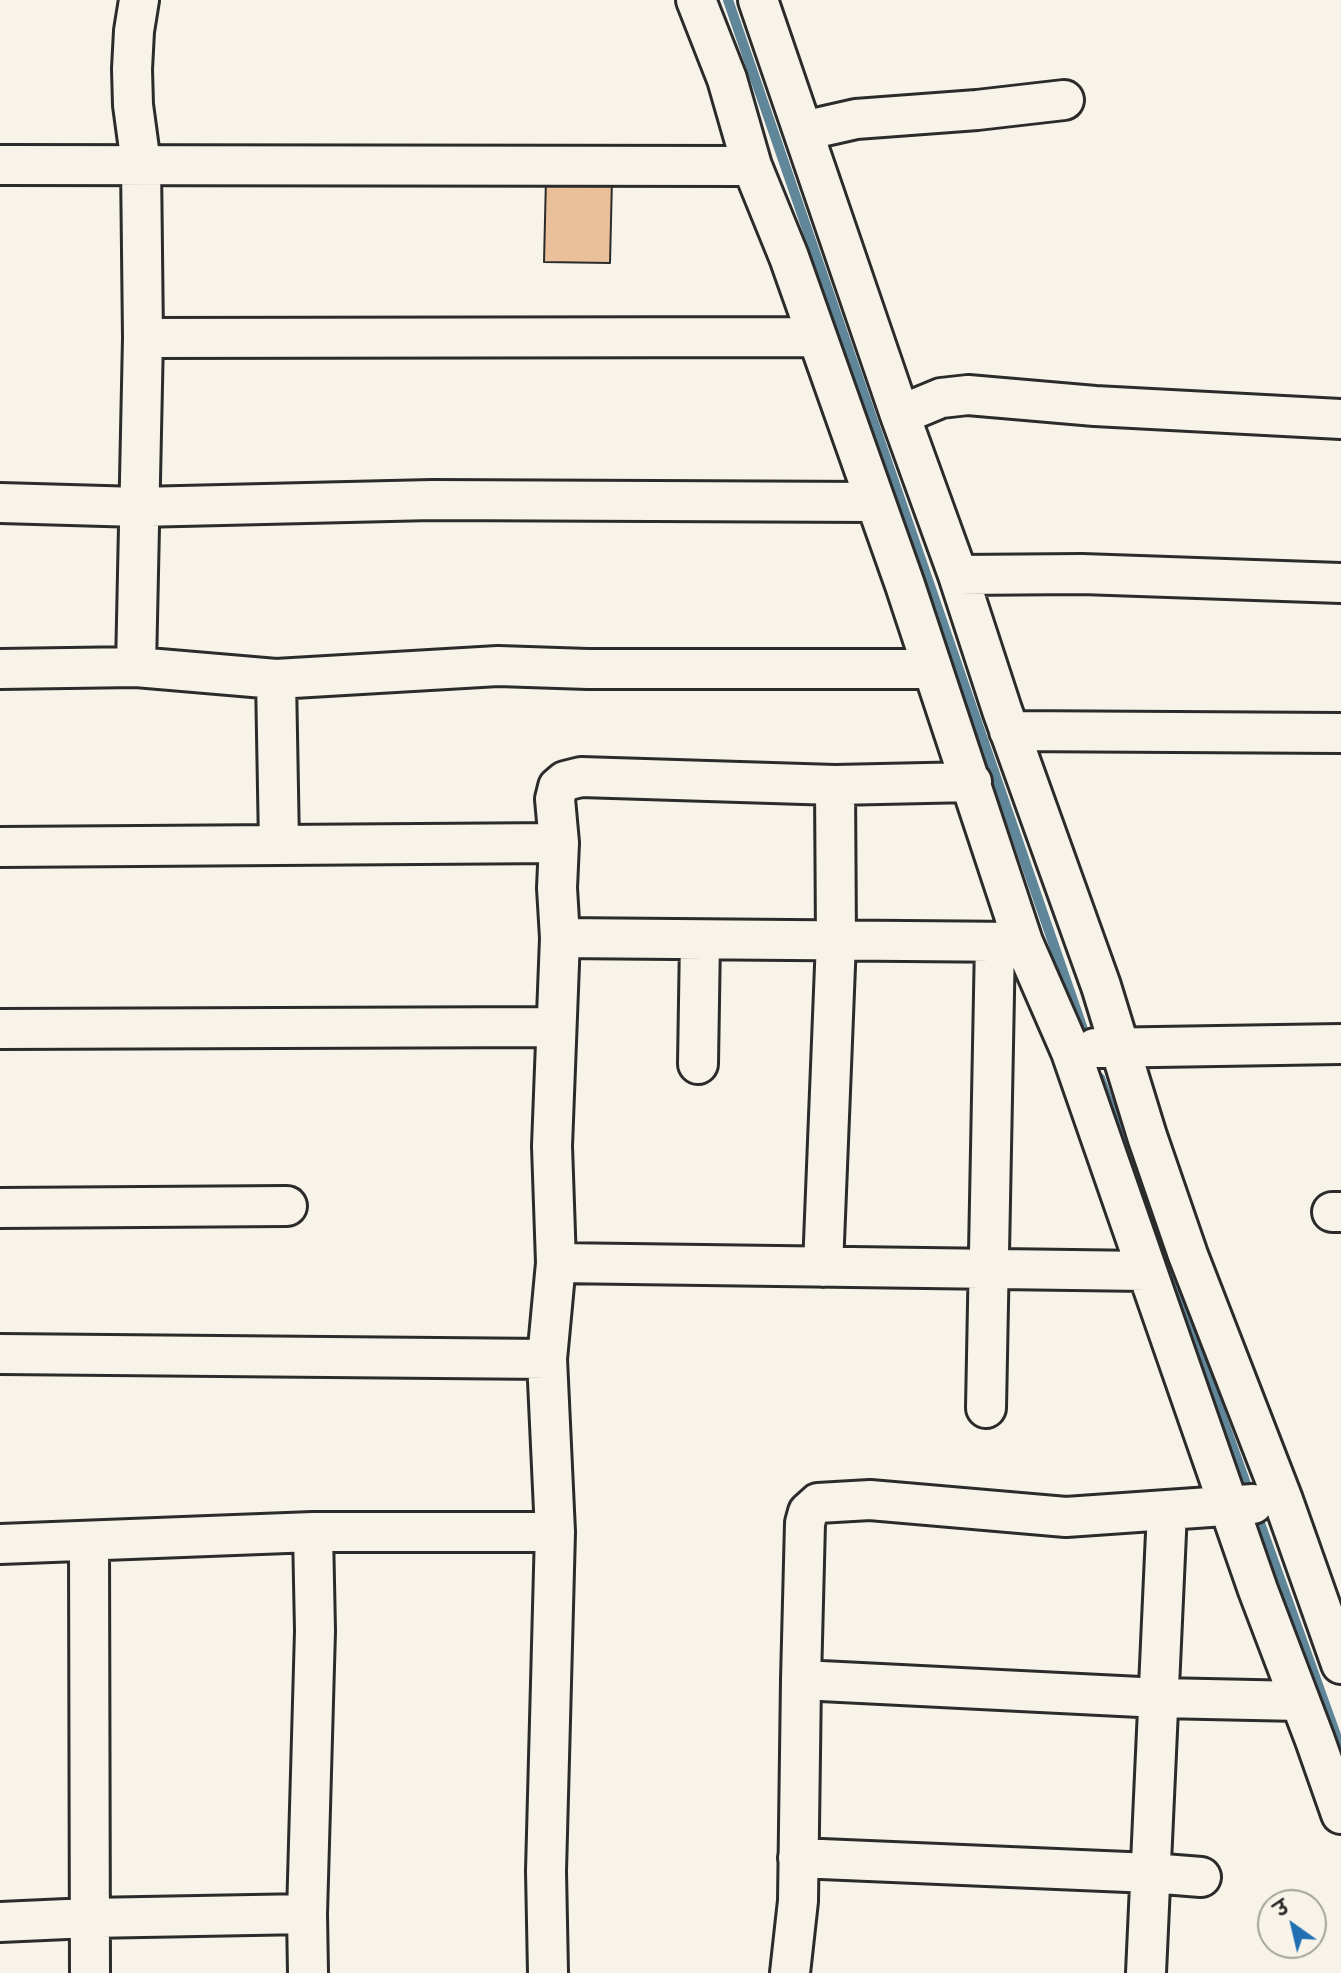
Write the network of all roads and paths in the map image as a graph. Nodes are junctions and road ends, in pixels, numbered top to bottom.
1 (139, 0) edge
2 (696, 0) edge
3 (758, 0) edge
4 (1064, 100) dead end
5 (803, 131) junction
6 (141, 164) junction
7 (0, 165) edge
8 (752, 166) junction
9 (817, 337) junction
10 (143, 338) junction
11 (900, 415) junction
12 (1341, 419) edge
13 (874, 502) junction
14 (0, 503) edge
15 (139, 507) junction
16 (958, 575) junction
17 (1341, 583) edge
18 (136, 667) junction
19 (0, 669) edge
20 (931, 669) junction
21 (276, 679) junction
22 (1009, 731) junction
23 (1341, 733) edge
24 (972, 782) junction
25 (835, 785) junction
26 (279, 844) junction
27 (559, 844) junction
28 (0, 847) edge
29 (560, 938) junction
30 (701, 940) junction
31 (836, 941) junction
32 (1009, 942) junction
33 (555, 1027) junction
34 (0, 1029) edge
35 (1341, 1044) edge
36 (1093, 1049) junction
37 (698, 1064) dead end
38 (287, 1206) dead end
39 (0, 1208) edge
40 (556, 1262) junction
41 (823, 1267) junction
42 (989, 1268) junction
43 (1146, 1271) junction
44 (0, 1354) edge
45 (547, 1359) junction
46 (986, 1408) dead end
47 (1256, 1503) junction
48 (1167, 1511) junction
49 (313, 1532) junction
50 (555, 1532) junction
51 (89, 1542) junction
52 (0, 1544) edge
53 (1341, 1664) edge
54 (801, 1680) junction
55 (1160, 1698) junction
56 (1300, 1701) junction
57 (1341, 1814) edge
58 (798, 1858) junction
59 (1152, 1873) junction
60 (1200, 1877) dead end
61 (307, 1914) junction
62 (89, 1918) junction
63 (0, 1922) edge
64 (90, 1973) edge
65 (308, 1973) edge
66 (548, 1973) edge
67 (790, 1973) edge
68 (1146, 1973) edge

1 - 6 street
2 - 8 street
3 - 5 street
4 - 5 street
5 - 11 street
6 - 7 street
6 - 8 street
6 - 10 street
8 - 9 street
9 - 10 street
9 - 13 street
10 - 15 street
11 - 12 street
11 - 16 street
13 - 15 street
13 - 20 street
14 - 15 street
15 - 18 street
16 - 17 street
16 - 22 street
18 - 19 street
18 - 21 street
20 - 21 street
20 - 24 street
21 - 26 street
22 - 23 street
22 - 36 street
24 - 25 street
24 - 32 street
25 - 27 street
25 - 31 street
26 - 27 street
26 - 28 street
27 - 29 street
29 - 30 street
29 - 33 street
30 - 31 street
30 - 37 street
31 - 32 street
31 - 41 street
32 - 36 street
32 - 42 street
33 - 34 street
33 - 40 street
35 - 36 street
36 - 43 street
36 - 47 street
38 - 39 street
40 - 41 street
40 - 45 street
41 - 42 street
42 - 43 street
42 - 46 street
43 - 47 street
44 - 45 street
45 - 50 street
47 - 48 street
47 - 53 street
47 - 56 street
48 - 54 street
48 - 55 street
49 - 50 street
49 - 51 street
49 - 61 street
50 - 66 street
51 - 52 street
51 - 62 street
54 - 55 street
54 - 58 street
55 - 56 street
55 - 59 street
56 - 57 street
58 - 59 street
58 - 67 street
59 - 60 street
59 - 68 street
61 - 62 street
61 - 65 street
62 - 63 street
62 - 64 street

